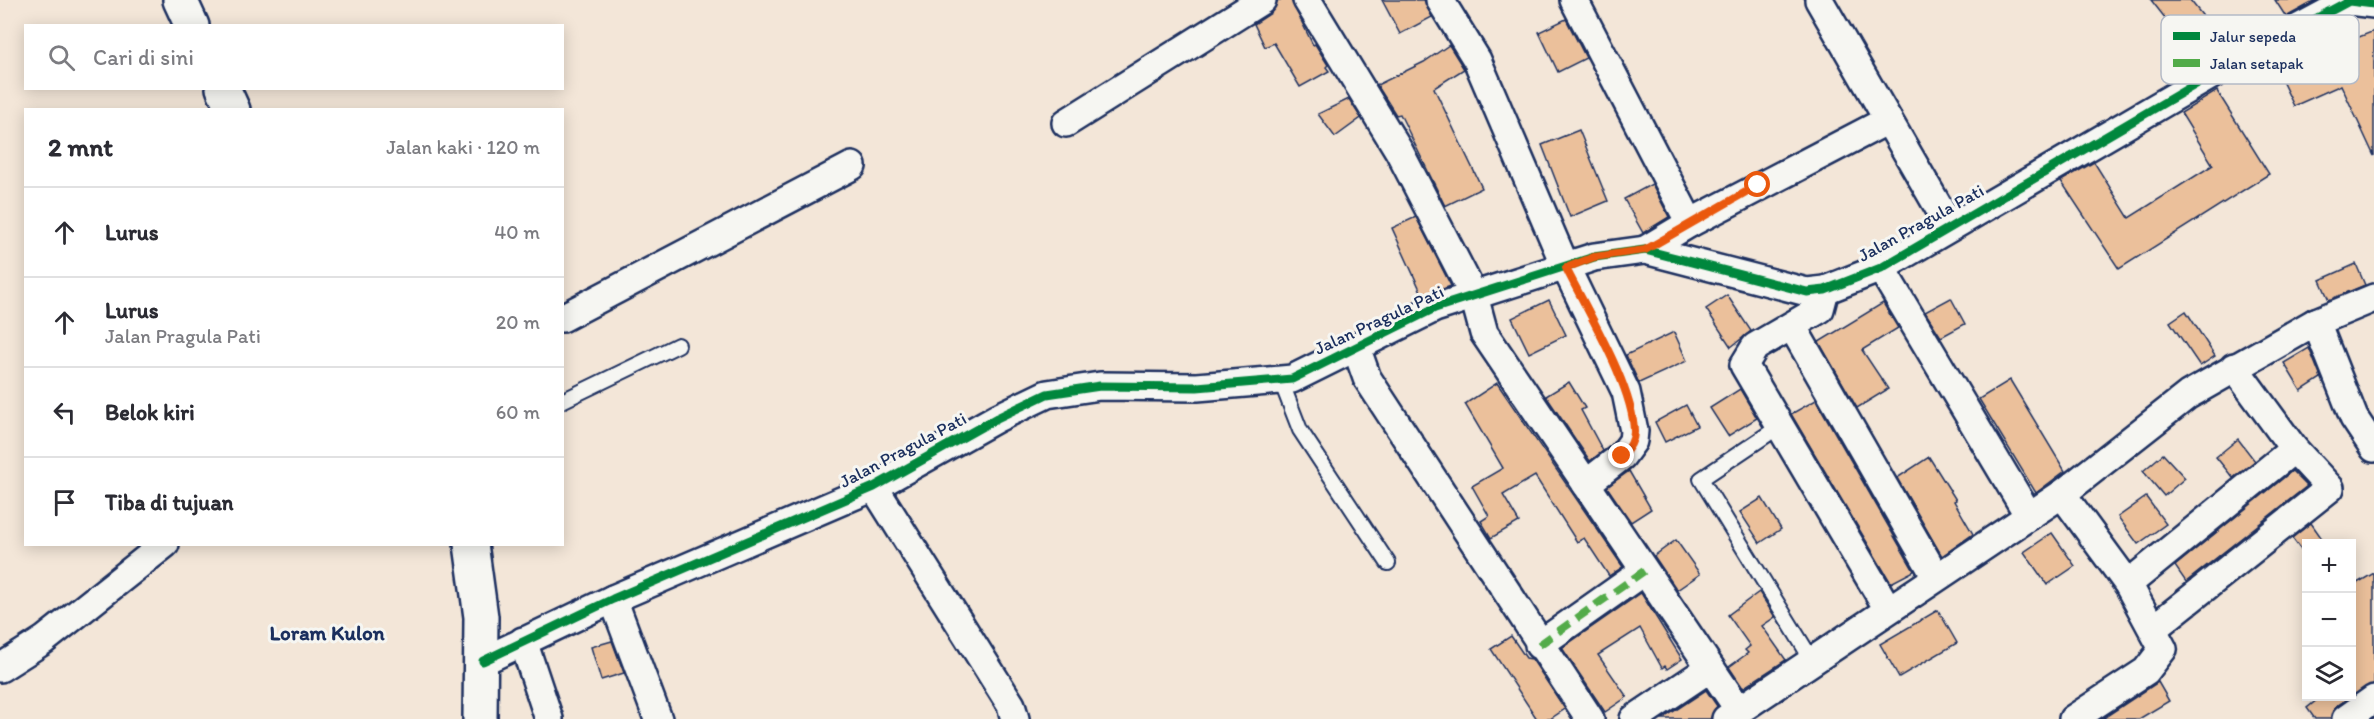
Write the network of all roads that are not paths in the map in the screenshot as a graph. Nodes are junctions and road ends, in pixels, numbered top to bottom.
1 (180, 0) edge
2 (1262, 0) edge
3 (1307, 0) edge
4 (1440, 0) edge
5 (1574, 0) edge
6 (1819, 0) edge
7 (2357, 2) edge
8 (2331, 15) edge
9 (191, 24) edge
10 (2196, 84) edge
11 (224, 90) edge
12 (232, 108) edge
13 (1888, 120) junction
14 (1066, 123) dead end
15 (852, 166) dead end
16 (1690, 223) junction
17 (1950, 227) junction
18 (1645, 250) junction
19 (1566, 268) junction
20 (1881, 268) junction
21 (1826, 290) junction
22 (1474, 296) junction
23 (2374, 298) edge
24 (564, 317) edge
25 (2316, 322) junction
26 (1792, 326) junction
27 (678, 345) dead end
28 (1356, 347) junction
29 (2234, 367) junction
30 (1281, 381) junction
31 (564, 400) edge
32 (1780, 426) junction
33 (2374, 448) edge
34 (2294, 449) junction
35 (1586, 484) junction
36 (874, 487) junction
37 (2061, 494) junction
38 (2029, 516) junction
39 (162, 546) edge
40 (471, 546) edge
41 (1388, 562) dead end
42 (1644, 571) junction
43 (1936, 577) junction
44 (2128, 584) junction
45 (613, 598) junction
46 (1888, 609) junction
47 (2154, 628) junction
48 (524, 641) junction
49 (1539, 645) junction
50 (1812, 660) junction
51 (483, 661) junction
52 (0, 668) edge
53 (1710, 668) junction
54 (2374, 699) edge
55 (1733, 714) edge
56 (480, 719) edge
57 (549, 719) edge
58 (658, 719) edge
59 (1015, 719) edge
60 (1590, 719) edge
61 (1634, 719) edge
62 (2073, 719) edge
63 (2346, 719) edge

1 - 9 street
2 - 14 street
3 - 22 street
4 - 19 street
5 - 16 street
6 - 13 street
7 - 8 street, Jalan Pragula Pati
10 - 17 street, Jalan Pragula Pati
11 - 12 street
13 - 16 street
13 - 17 street
15 - 24 street
16 - 18 street
17 - 20 street, Jalan Pragula Pati
18 - 19 street, Jalan Pragula Pati
18 - 21 street, Jalan Pragula Pati
19 - 22 street, Jalan Pragula Pati
19 - 35 street
20 - 21 street, Jalan Pragula Pati
20 - 38 street
21 - 26 street
22 - 28 street, Jalan Pragula Pati
22 - 35 street
23 - 25 street
25 - 29 street
25 - 33 street
26 - 32 street
26 - 43 street
27 - 31 lane
28 - 30 street, Jalan Pragula Pati
28 - 49 street
29 - 34 street
29 - 37 street
30 - 36 street, Jalan Pragula Pati
30 - 41 lane
32 - 46 street
32 - 50 lane
34 - 44 street
34 - 47 street
35 - 42 street
36 - 45 street, Jalan Pragula Pati
36 - 59 street
37 - 38 street
37 - 44 street
38 - 43 street
39 - 52 street
40 - 51 street
42 - 49 street
42 - 53 street
43 - 46 street
44 - 47 street
45 - 48 street, Jalan Pragula Pati
45 - 58 street
46 - 50 street
47 - 62 street
48 - 51 street, Jalan Pragula Pati
48 - 57 street
49 - 60 street
50 - 55 street
51 - 56 street
53 - 55 street
53 - 61 street
54 - 63 street

